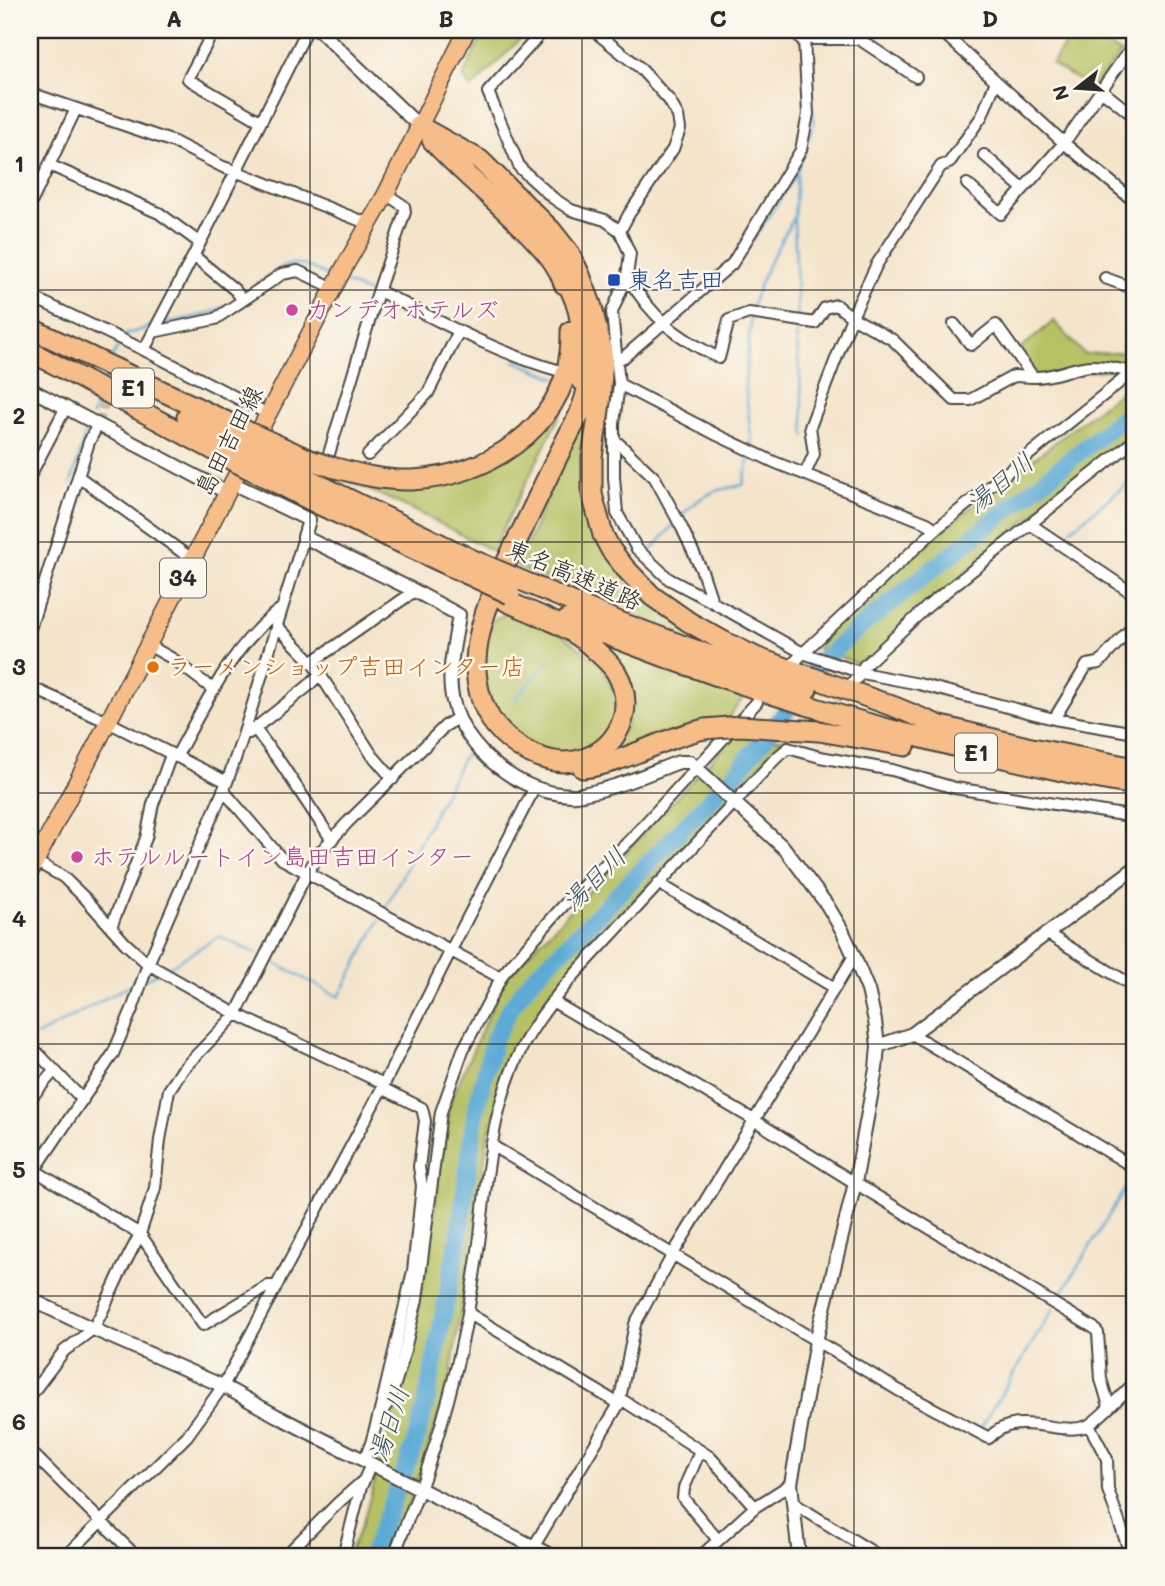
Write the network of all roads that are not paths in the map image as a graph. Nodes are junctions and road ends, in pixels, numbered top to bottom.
1 (214, 30) edge
2 (307, 30) edge
3 (319, 30) edge
4 (467, 30) edge
5 (544, 30) edge
6 (593, 30) edge
7 (869, 30) edge
8 (940, 30) edge
9 (803, 34) edge
10 (859, 39) junction
11 (1135, 42) edge
12 (916, 77) dead end
13 (996, 81) junction
14 (1101, 90) junction
15 (30, 93) edge
16 (76, 109) junction
17 (1135, 117) edge
18 (260, 121) junction
19 (419, 126) junction
20 (1064, 143) junction
21 (984, 155) dead end
22 (50, 165) junction
23 (235, 170) junction
24 (967, 184) dead end
25 (1023, 189) junction
26 (386, 194) junction
27 (1135, 202) edge
28 (30, 205) edge
29 (369, 224) junction
30 (620, 232) junction
31 (200, 243) junction
32 (194, 256) junction
33 (560, 271) junction
34 (627, 276) junction
35 (1105, 278) dead end
36 (335, 286) junction
37 (1135, 289) edge
38 (377, 295) junction
39 (30, 296) edge
40 (241, 297) junction
41 (852, 317) junction
42 (595, 322) junction
43 (665, 324) junction
44 (954, 324) dead end
45 (30, 330) edge
46 (154, 332) junction
47 (457, 334) junction
48 (124, 340) junction
49 (144, 350) junction
50 (30, 351) edge
51 (120, 352) tunnel mouth
52 (617, 360) junction
53 (557, 370) dead end
54 (1134, 371) edge
55 (1033, 377) junction
56 (619, 384) junction
57 (30, 389) edge
58 (66, 407) junction
59 (268, 414) junction
60 (93, 422) junction
61 (614, 439) junction
62 (1135, 440) edge
63 (237, 444) junction
64 (368, 454) dead end
65 (805, 474) junction
66 (30, 476) edge
67 (79, 477) junction
68 (230, 488) junction
69 (318, 504) junction
70 (1030, 524) junction
71 (936, 529) junction
72 (304, 537) junction
73 (193, 560) junction
74 (468, 571) junction
75 (415, 591) junction
76 (510, 591) junction
77 (1135, 595) edge
78 (712, 601) junction
79 (282, 608) junction
80 (1135, 624) edge
81 (276, 625) junction
82 (30, 629) edge
83 (148, 645) junction
84 (805, 654) junction
85 (312, 662) junction
86 (862, 673) junction
87 (319, 675) junction
88 (778, 683) junction
89 (30, 687) edge
90 (214, 690) junction
91 (829, 705) junction
92 (459, 717) junction
93 (1054, 719) junction
94 (108, 722) junction
95 (255, 729) junction
96 (1135, 733) edge
97 (243, 736) junction
98 (788, 748) junction
99 (174, 756) junction
100 (696, 766) junction
101 (1135, 768) edge
102 (393, 779) junction
103 (1135, 785) edge
104 (225, 786) junction
105 (534, 789) junction
106 (733, 802) junction
107 (1135, 817) edge
108 (332, 840) junction
109 (33, 866) edge
110 (1135, 868) edge
111 (307, 873) junction
112 (658, 883) junction
113 (111, 927) junction
114 (1046, 933) junction
115 (451, 950) junction
116 (854, 956) junction
117 (149, 968) junction
118 (501, 978) junction
119 (1135, 987) edge
120 (835, 988) junction
121 (552, 1001) junction
122 (236, 1014) junction
123 (912, 1034) junction
124 (30, 1045) edge
125 (878, 1046) junction
126 (55, 1070) junction
127 (383, 1086) junction
128 (30, 1099) edge
129 (83, 1100) junction
130 (441, 1112) junction
131 (423, 1114) junction
132 (754, 1120) junction
133 (491, 1145) junction
134 (1133, 1167) edge
135 (32, 1173) edge
136 (855, 1183) junction
137 (140, 1234) junction
138 (673, 1254) junction
139 (276, 1286) junction
140 (30, 1299) edge
141 (468, 1313) junction
142 (93, 1329) junction
143 (817, 1341) junction
144 (1135, 1382) edge
145 (223, 1386) junction
146 (30, 1396) edge
147 (620, 1401) junction
148 (1109, 1406) junction
149 (378, 1418) junction
150 (1089, 1425) junction
151 (30, 1451) edge
152 (700, 1451) junction
153 (369, 1463) junction
154 (364, 1480) junction
155 (791, 1484) junction
156 (420, 1488) junction
157 (793, 1503) junction
158 (755, 1507) junction
159 (101, 1521) junction
160 (718, 1540) junction
161 (531, 1551) edge
162 (66, 1556) edge
163 (136, 1556) edge
164 (285, 1556) edge
165 (342, 1556) edge
166 (394, 1556) edge
167 (552, 1556) edge
168 (701, 1556) edge
169 (799, 1556) edge
170 (879, 1556) edge
171 (1131, 1556) edge

1 - 18 street
2 - 18 street
3 - 19 street
4 - 19 main road, 島田吉田線 / 34
5 - 30 street
6 - 30 street
7 - 10 street
8 - 13 street
9 - 10 street
9 - 43 street
10 - 12 street
11 - 14 street
13 - 20 street
13 - 41 street
14 - 17 street
14 - 20 street
15 - 16 street
16 - 22 street
16 - 23 street
18 - 23 street
19 - 26 main road, 島田吉田線 / 34
19 - 33 highway
19 - 42 highway
20 - 25 street
20 - 27 street
21 - 25 street
22 - 28 street
22 - 31 street
23 - 29 street
23 - 31 street
24 - 25 street
26 - 29 main road, 島田吉田線 / 34
26 - 38 street
29 - 36 main road, 島田吉田線 / 34
30 - 34 street
31 - 32 street
32 - 40 street
32 - 46 street
33 - 63 highway, bridge
33 - 91 highway, bridge
34 - 43 street
34 - 52 street
35 - 37 street
36 - 40 street
36 - 59 main road, 島田吉田線 / 34
38 - 47 street
38 - 69 street
39 - 48 street
40 - 46 street
41 - 43 street
41 - 55 street
41 - 65 street
42 - 76 highway
42 - 88 highway
43 - 52 street
44 - 55 street
45 - 63 highway, 東名高速道路 / E1
46 - 49 street
47 - 53 street
47 - 64 street
48 - 49 street
48 - 51 street
49 - 59 street
50 - 63 highway, 東名高速道路 / E1
52 - 56 street
54 - 55 street
54 - 71 street
56 - 61 street
56 - 65 street
57 - 58 street
58 - 60 street
58 - 66 street
59 - 68 main road, 島田吉田線 / 34
60 - 67 street
60 - 68 street
61 - 78 street
61 - 78 street
62 - 70 street
63 - 69 highway, 東名高速道路 / E1, bridge
65 - 71 street
67 - 73 street
67 - 82 street
68 - 69 street
68 - 73 main road, 島田吉田線 / 34
69 - 72 street
69 - 74 highway, 東名高速道路 / E1
69 - 74 highway, 東名高速道路 / E1
70 - 77 street
70 - 86 street
71 - 84 street
72 - 75 street
72 - 79 street
73 - 83 main road, 島田吉田線 / 34
74 - 76 highway, 東名高速道路 / E1, bridge
75 - 85 street
75 - 92 street
76 - 88 highway, 東名高速道路 / E1
78 - 84 street
79 - 81 street
79 - 90 street
80 - 93 street
81 - 85 street
81 - 97 street
83 - 90 street
83 - 94 main road, 島田吉田線 / 34
84 - 86 street
84 - 88 street
85 - 87 street
86 - 91 street
86 - 93 street
87 - 95 street
87 - 102 street
88 - 91 highway
88 - 91 highway, 東名高速道路 / E1
88 - 100 street
89 - 94 street
90 - 99 street
91 - 98 street
91 - 101 highway, 東名高速道路 / E1
91 - 103 highway
92 - 102 street
92 - 105 street
93 - 96 street
94 - 99 street
94 - 109 main road, 島田吉田線 / 34
95 - 97 street
95 - 108 street
97 - 104 street
98 - 106 street
98 - 107 street
99 - 104 street
99 - 113 street
100 - 105 street
100 - 106 street
100 - 118 street
102 - 108 street
104 - 111 street
104 - 117 street
105 - 115 street
106 - 112 street
106 - 116 street
108 - 111 street
109 - 113 street
110 - 114 street
111 - 115 street
111 - 122 street
112 - 120 street
112 - 121 street
113 - 117 street
114 - 119 street
114 - 123 street
115 - 118 street
115 - 127 street
116 - 120 street
116 - 125 street
117 - 122 street
117 - 129 street
118 - 130 street
120 - 132 street
121 - 132 street
121 - 133 street
122 - 127 street
122 - 137 street
123 - 125 street
123 - 134 street
124 - 126 street
125 - 136 street
126 - 128 street
126 - 129 street
127 - 131 street
127 - 139 street
129 - 135 street
130 - 131 street
130 - 149 street
131 - 149 street
132 - 136 street
132 - 138 street
133 - 138 street
133 - 141 street
135 - 137 street
136 - 143 street
136 - 148 street
137 - 139 street
137 - 142 street
138 - 143 street
138 - 147 street
139 - 145 street
140 - 142 street
141 - 147 street
141 - 156 street
142 - 145 street
142 - 146 street
143 - 150 street
143 - 155 street
144 - 148 street
145 - 153 street
145 - 159 street
147 - 152 street
147 - 161 street
148 - 150 street
149 - 153 street
150 - 171 street
151 - 159 street
152 - 158 street
152 - 160 street
153 - 154 street
153 - 156 street
154 - 164 street
154 - 165 street
155 - 157 street
155 - 158 street
156 - 161 street
156 - 166 street
157 - 169 street
157 - 170 street
158 - 160 street
159 - 162 street
159 - 163 street
160 - 168 street
161 - 167 street

